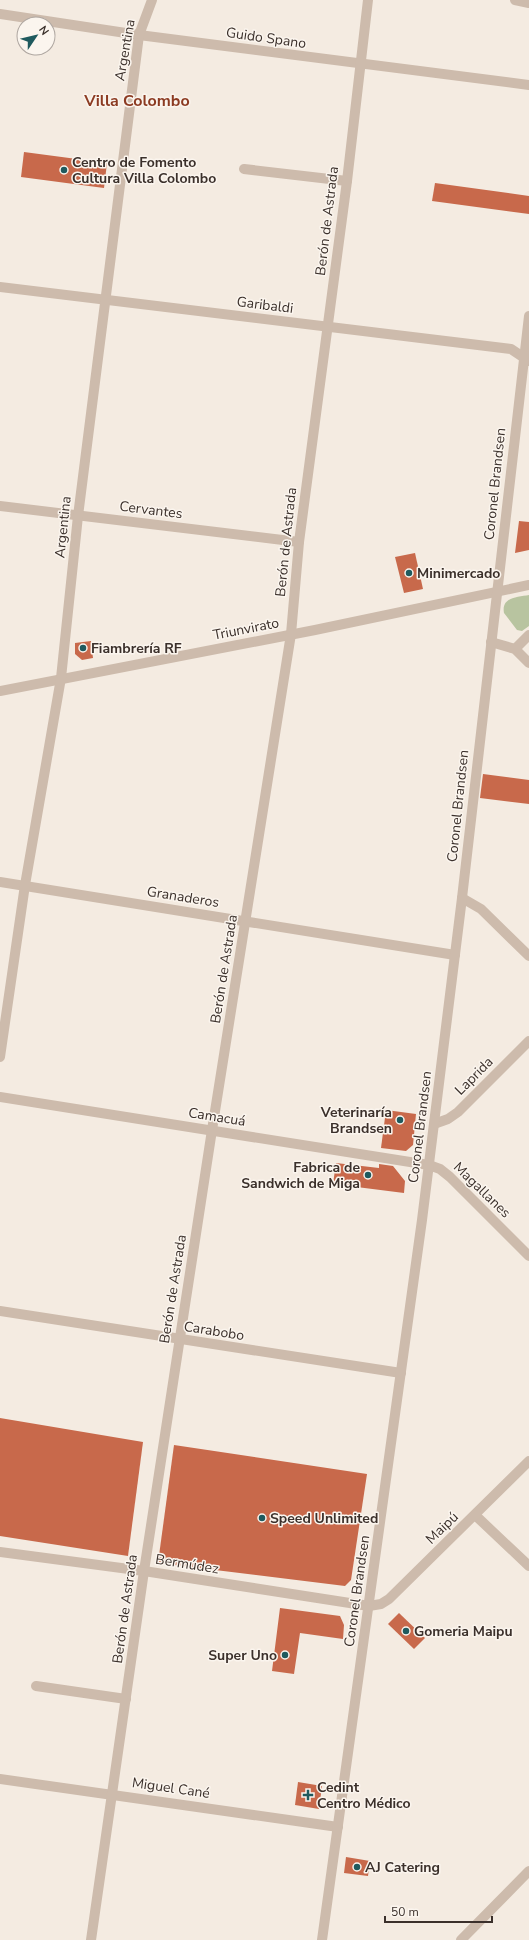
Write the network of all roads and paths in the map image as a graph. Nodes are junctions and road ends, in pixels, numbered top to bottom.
1 (152, 0) edge
2 (368, 0) edge
3 (515, 0) edge
4 (529, 4) edge
5 (0, 14) edge
6 (139, 35) junction
7 (361, 65) junction
8 (529, 85) edge
9 (244, 169) dead end
10 (347, 181) junction
11 (0, 287) edge
12 (105, 299) junction
13 (529, 316) edge
14 (328, 327) junction
15 (527, 359) edge
16 (0, 506) edge
17 (78, 516) junction
18 (299, 542) junction
19 (529, 585) edge
20 (497, 592) junction
21 (291, 634) junction
22 (529, 636) edge
23 (491, 642) junction
24 (515, 649) junction
25 (529, 663) edge
26 (61, 678) junction
27 (0, 691) edge
28 (0, 882) edge
29 (25, 886) junction
30 (462, 898) junction
31 (246, 922) junction
32 (455, 955) junction
33 (529, 956) edge
34 (529, 1041) edge
35 (0, 1057) edge
36 (0, 1097) edge
37 (434, 1124) junction
38 (212, 1130) junction
39 (429, 1165) junction
40 (529, 1256) edge
41 (0, 1311) edge
42 (180, 1340) junction
43 (401, 1374) junction
44 (529, 1461) edge
45 (475, 1515) junction
46 (0, 1552) edge
47 (529, 1566) edge
48 (144, 1572) junction
49 (369, 1606) junction
50 (36, 1686) dead end
51 (126, 1699) junction
52 (0, 1779) edge
53 (113, 1794) junction
54 (338, 1827) junction
55 (529, 1871) edge
56 (91, 1940) edge
57 (322, 1940) edge
58 (460, 1940) edge

1 - 6 street, Argentina
2 - 7 street, Berón de Astrada
3 - 4 street
5 - 6 street, Guido Spano
6 - 7 street, Guido Spano
6 - 12 street, Argentina
7 - 8 street, Guido Spano
7 - 10 street, Berón de Astrada
9 - 10 street
10 - 14 street, Berón de Astrada
11 - 12 street, Garibaldi
12 - 14 street, Garibaldi
12 - 17 street, Argentina
13 - 15 street, Coronel Brandsen
14 - 15 street, Garibaldi
14 - 18 street, Berón de Astrada
15 - 20 street, Coronel Brandsen
16 - 17 street, Cervantes
17 - 18 street, Cervantes
17 - 26 street, Argentina
18 - 21 street, Berón de Astrada
19 - 20 street, Triunvirato
20 - 21 street, Triunvirato
20 - 23 street, Coronel Brandsen
21 - 26 street, Triunvirato
21 - 31 street, Berón de Astrada
22 - 24 street
23 - 24 street
23 - 30 street, Coronel Brandsen
24 - 25 street
26 - 27 street, Triunvirato
26 - 29 street, Argentina
28 - 29 street, Granaderos
29 - 31 street, Granaderos
29 - 35 street, Argentina
30 - 32 street, Coronel Brandsen
30 - 33 street
31 - 32 street, Granaderos
31 - 38 street, Berón de Astrada
32 - 37 street, Coronel Brandsen
34 - 37 street, Laprida
36 - 38 street, Camacuá
37 - 39 street, Coronel Brandsen
38 - 39 street, Camacuá
38 - 42 street, Berón de Astrada
39 - 40 street, Magallanes
39 - 43 street, Coronel Brandsen
41 - 42 street, Carabobo
42 - 43 street, Carabobo
42 - 48 street, Berón de Astrada
43 - 49 street, Coronel Brandsen
44 - 45 street, Maipú
45 - 47 street
45 - 49 street, Maipú
46 - 48 street, Bermúdez
48 - 49 street, Bermúdez
48 - 51 street, Berón de Astrada
49 - 54 street, Coronel Brandsen
50 - 51 street
51 - 53 street, Berón de Astrada
52 - 53 street, Miguel Cané
53 - 54 street, Miguel Cané
53 - 56 street, Berón de Astrada
54 - 57 street, Coronel Brandsen
55 - 58 street

